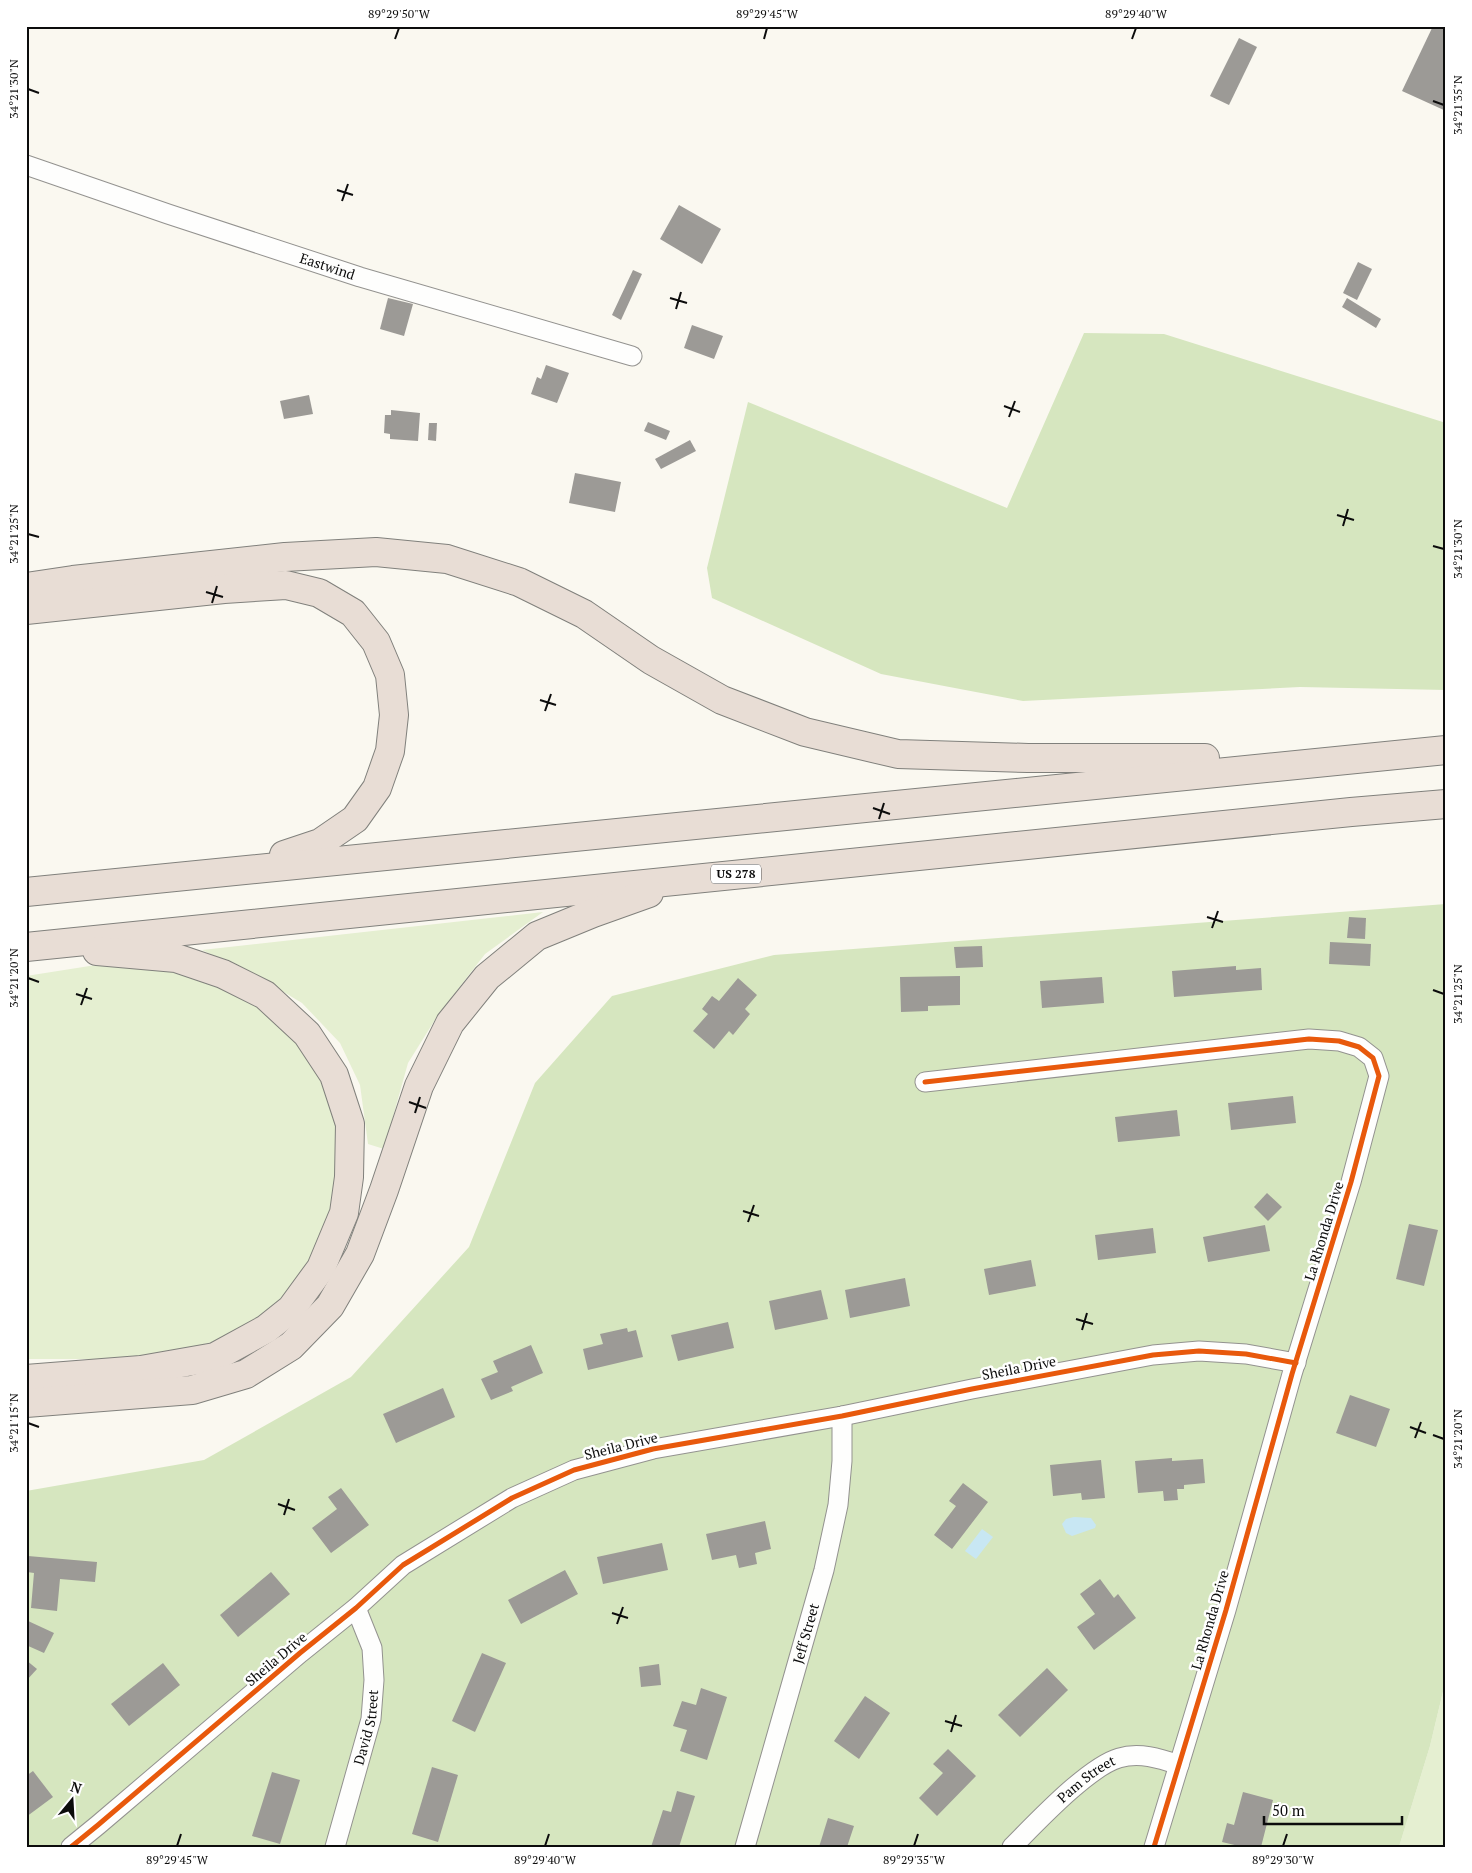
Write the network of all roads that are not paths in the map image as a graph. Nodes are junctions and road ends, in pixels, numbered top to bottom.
1 (26, 165) edge
2 (632, 356) dead end
3 (26, 576) edge
4 (73, 580) junction
5 (30, 605) edge
6 (1446, 750) edge
7 (1359, 758) junction
8 (1446, 804) edge
9 (242, 870) junction
10 (694, 878) junction
11 (26, 892) edge
12 (30, 946) edge
13 (925, 1082) dead end
14 (1296, 1363) junction
15 (33, 1390) edge
16 (842, 1416) junction
17 (356, 1608) junction
18 (1179, 1764) junction
19 (71, 1847) edge
20 (335, 1847) edge
21 (745, 1847) edge
22 (1012, 1847) edge
23 (1154, 1847) edge

1 - 2 street, Eastwind
3 - 4 highway
4 - 5 highway
4 - 7 highway
5 - 9 highway
6 - 7 highway
7 - 9 highway
8 - 10 highway, US 278
9 - 11 highway
10 - 12 highway, US 278
10 - 15 highway
12 - 15 highway
13 - 14 street, La Rhonda Drive
14 - 16 street, Sheila Drive
14 - 18 street, La Rhonda Drive
16 - 17 street, Sheila Drive
16 - 21 street, Jeff Street
17 - 19 street, Sheila Drive
17 - 20 street, David Street
18 - 22 street, Pam Street
18 - 23 street, La Rhonda Drive

